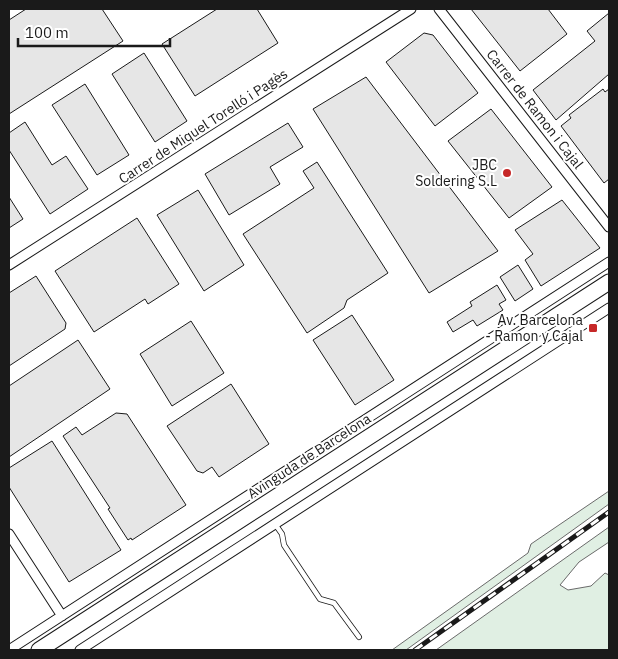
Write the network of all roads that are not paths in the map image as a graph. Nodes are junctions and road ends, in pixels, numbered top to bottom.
1 (411, 9) edge
2 (439, 9) edge
3 (609, 227) edge
4 (609, 262) edge
5 (9, 266) edge
6 (609, 282) edge
7 (609, 308) edge
8 (275, 524) junction
9 (9, 534) edge
10 (62, 616) junction
11 (359, 636) dead end
12 (9, 650) edge
13 (39, 650) edge
14 (83, 650) edge

1 - 5 street, Carrer de Miquel Torelló i Pagès
2 - 3 street, Carrer de Ramon i Cajal
4 - 10 street, Avinguda de Barcelona
6 - 13 main road, Avinguda de Barcelona
7 - 8 street
8 - 11 lane
8 - 14 street
9 - 10 street
10 - 12 street, Avinguda de Barcelona

